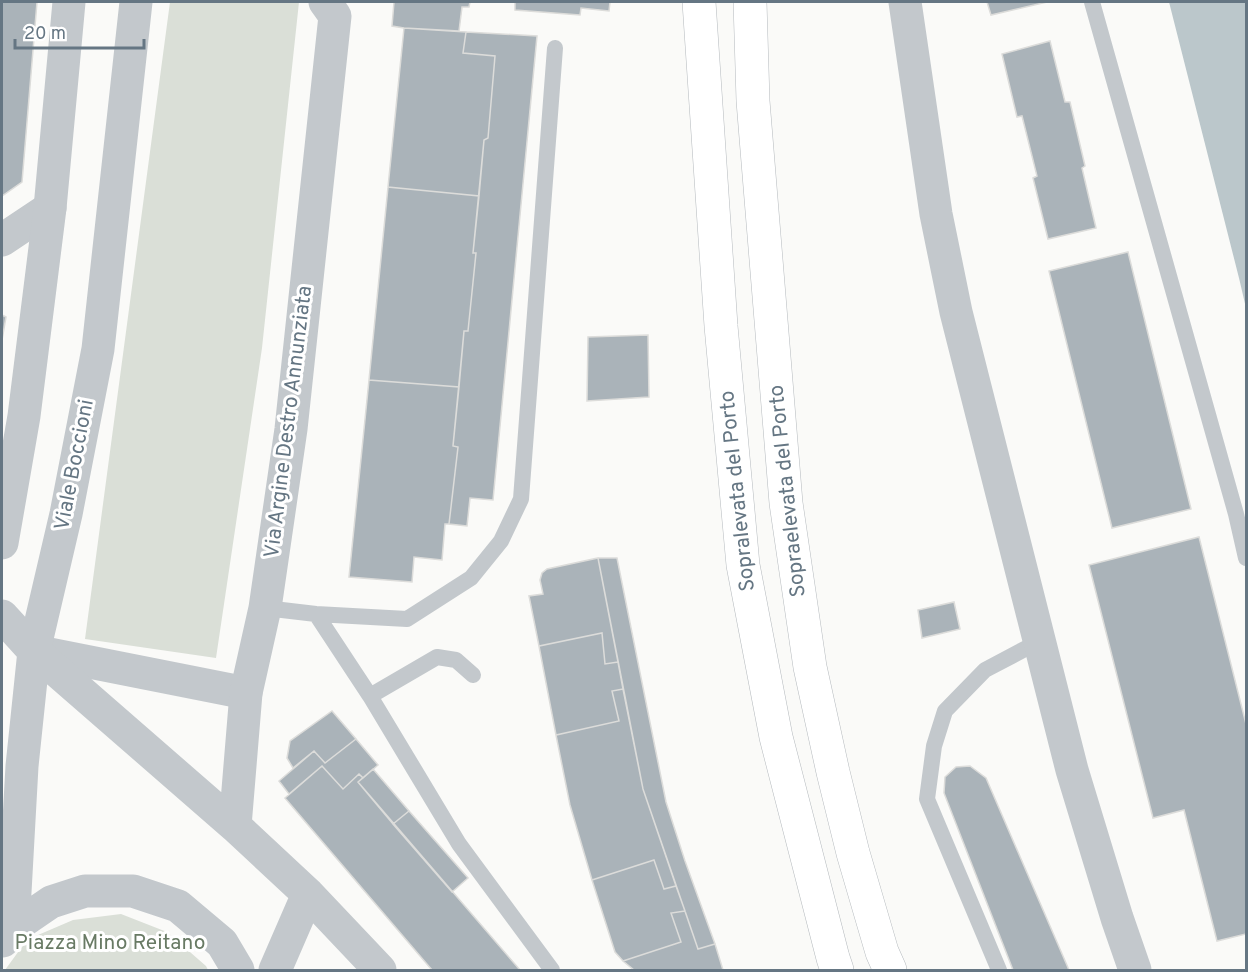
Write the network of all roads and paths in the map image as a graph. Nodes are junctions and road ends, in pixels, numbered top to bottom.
1 (69, 2) edge
2 (136, 2) edge
3 (699, 2) edge
4 (750, 2) edge
5 (905, 2) edge
6 (1092, 2) edge
7 (332, 6) edge
8 (555, 48) dead end
9 (50, 208) junction
10 (2, 240) edge
11 (2, 543) edge
12 (1246, 558) edge
13 (265, 608) junction
14 (316, 614) junction
15 (2, 616) edge
16 (1040, 641) junction
17 (34, 651) junction
18 (473, 675) dead end
19 (246, 693) junction
20 (370, 696) junction
21 (235, 826) junction
22 (308, 894) junction
23 (5, 934) edge
24 (238, 970) edge
25 (275, 970) edge
26 (380, 970) edge
27 (552, 970) edge
28 (837, 970) edge
29 (890, 970) edge
30 (999, 970) edge
31 (1135, 970) edge

1 - 9 street
2 - 17 street, Viale Boccioni
3 - 28 main road, Sopralevata del Porto
4 - 29 main road, Sopraelevata del Porto
5 - 16 street
6 - 12 lane
7 - 13 street, Via Argine Destro Annunziata
8 - 14 lane
9 - 10 street
9 - 11 street
13 - 14 lane
13 - 19 street, Via Argine Destro Annunziata
14 - 20 lane
15 - 17 street
16 - 30 lane
16 - 31 street
17 - 19 street
17 - 21 street
17 - 23 street, Viale Boccioni
18 - 20 lane
19 - 21 street, Via Argine Destro Annunziata
20 - 27 lane
21 - 22 street
22 - 25 street
22 - 26 street
23 - 24 street

